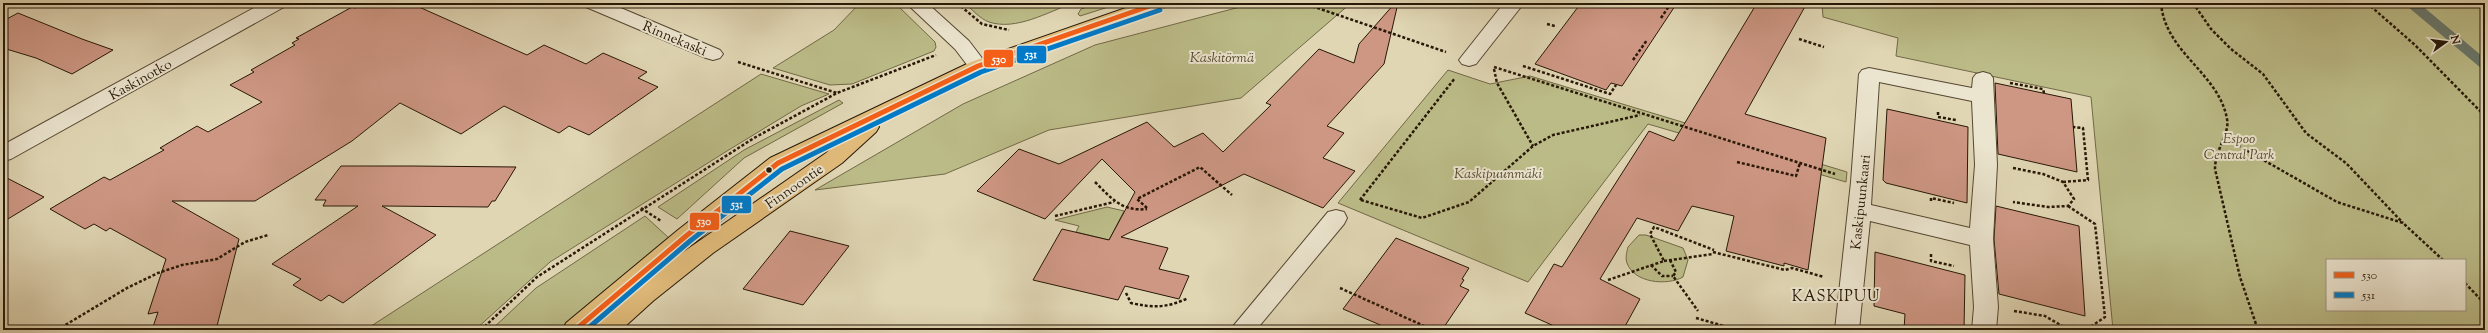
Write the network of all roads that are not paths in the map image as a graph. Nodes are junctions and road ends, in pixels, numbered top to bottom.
1 (277, 3) edge
2 (593, 3) edge
3 (916, 3) edge
4 (1158, 3) edge
5 (1514, 3) edge
6 (713, 54) road end
7 (1469, 60) road end
8 (978, 66) junction
9 (885, 111) junction
10 (3, 154) edge
11 (1858, 210) junction
12 (1336, 218) road end
13 (1981, 239) junction
14 (574, 330) edge
15 (604, 330) edge
16 (1242, 330) edge
17 (1847, 330) edge
18 (1984, 330) edge

1 - 10 street, Kaskinotko
2 - 6 street, Rinnekaski
3 - 8 street
4 - 8 main road, Finnoontie
5 - 7 street
8 - 9 main road, Finnoontie
9 - 14 main road, Finnoontie
9 - 15 main road, Finnoontie
11 - 13 street
11 - 13 street, Kaskipuunkaari
11 - 17 street, Kaskipuunkaari
12 - 16 street
13 - 18 street

